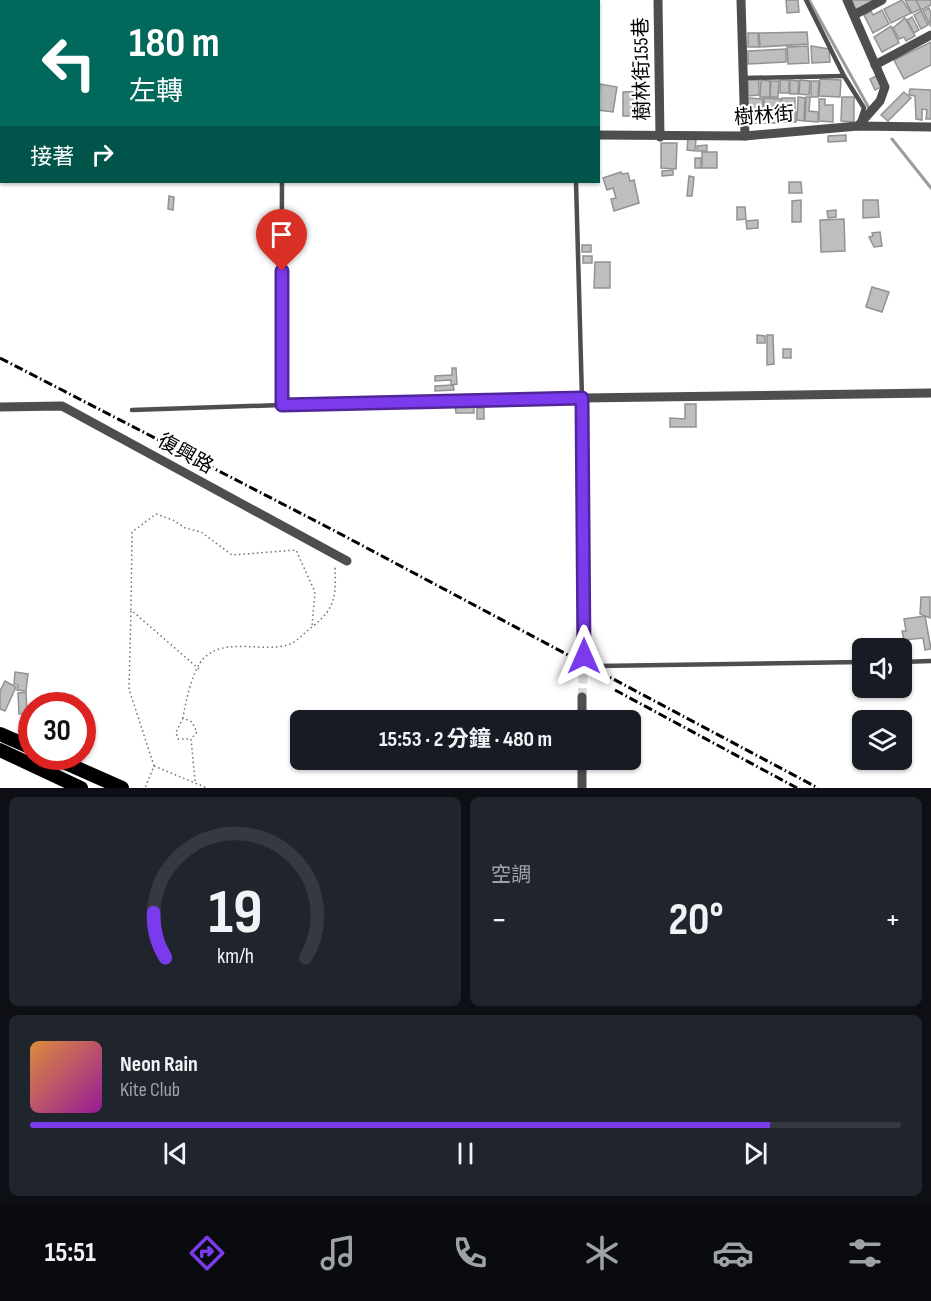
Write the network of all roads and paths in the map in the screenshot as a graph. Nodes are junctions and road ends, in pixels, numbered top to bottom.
1 (658, 0) edge
2 (741, 0) edge
3 (806, 0) edge
4 (847, 0) edge
5 (882, 0) edge
6 (854, 15) junction
7 (931, 35) edge
8 (875, 65) junction
9 (844, 76) junction
10 (742, 78) junction
11 (858, 126) junction
12 (931, 127) edge
13 (600, 135) edge
14 (745, 136) junction
15 (660, 137) junction
16 (282, 183) edge
17 (576, 183) edge
18 (931, 393) edge
19 (582, 398) junction
20 (282, 405) junction
21 (0, 407) edge
22 (132, 410) dead end
23 (334, 554) junction
24 (347, 561) dead end
25 (131, 610) junction
26 (312, 626) junction
27 (584, 656) joint
28 (931, 661) edge
29 (852, 662) edge
30 (912, 662) edge
31 (199, 669) junction
32 (582, 697) tunnel mouth
33 (582, 710) edge
34 (183, 718) junction
35 (0, 734) edge
36 (191, 739) junction
37 (18, 742) edge
38 (0, 750) edge
39 (154, 766) junction
40 (82, 770) edge
41 (582, 770) edge
42 (195, 781) junction
43 (81, 788) edge
44 (122, 788) edge
45 (144, 788) edge
46 (207, 788) edge
47 (582, 788) edge

1 - 15 street, 樹林街155巷
2 - 10 street
3 - 9 lane
4 - 6 street
5 - 6 street
6 - 8 street
7 - 8 street
8 - 11 street
9 - 10 lane
9 - 11 lane
10 - 14 street
11 - 12 street, 樹林街
11 - 14 street, 樹林街
13 - 15 street, 樹林街
14 - 15 street, 樹林街
16 - 20 lane
17 - 19 lane
18 - 19 street
19 - 20 lane
19 - 27 street
20 - 22 lane
21 - 23 street, 復興路
23 - 24 street, 復興路
23 - 26 path
25 - 26 path
25 - 31 path
25 - 39 path
26 - 31 path
27 - 29 lane
28 - 30 lane
31 - 34 path
32 - 33 street
34 - 36 path
34 - 36 path
35 - 37 main road
36 - 42 path
38 - 43 main road
39 - 42 path
39 - 45 path
40 - 44 main road
41 - 47 street
42 - 46 path

